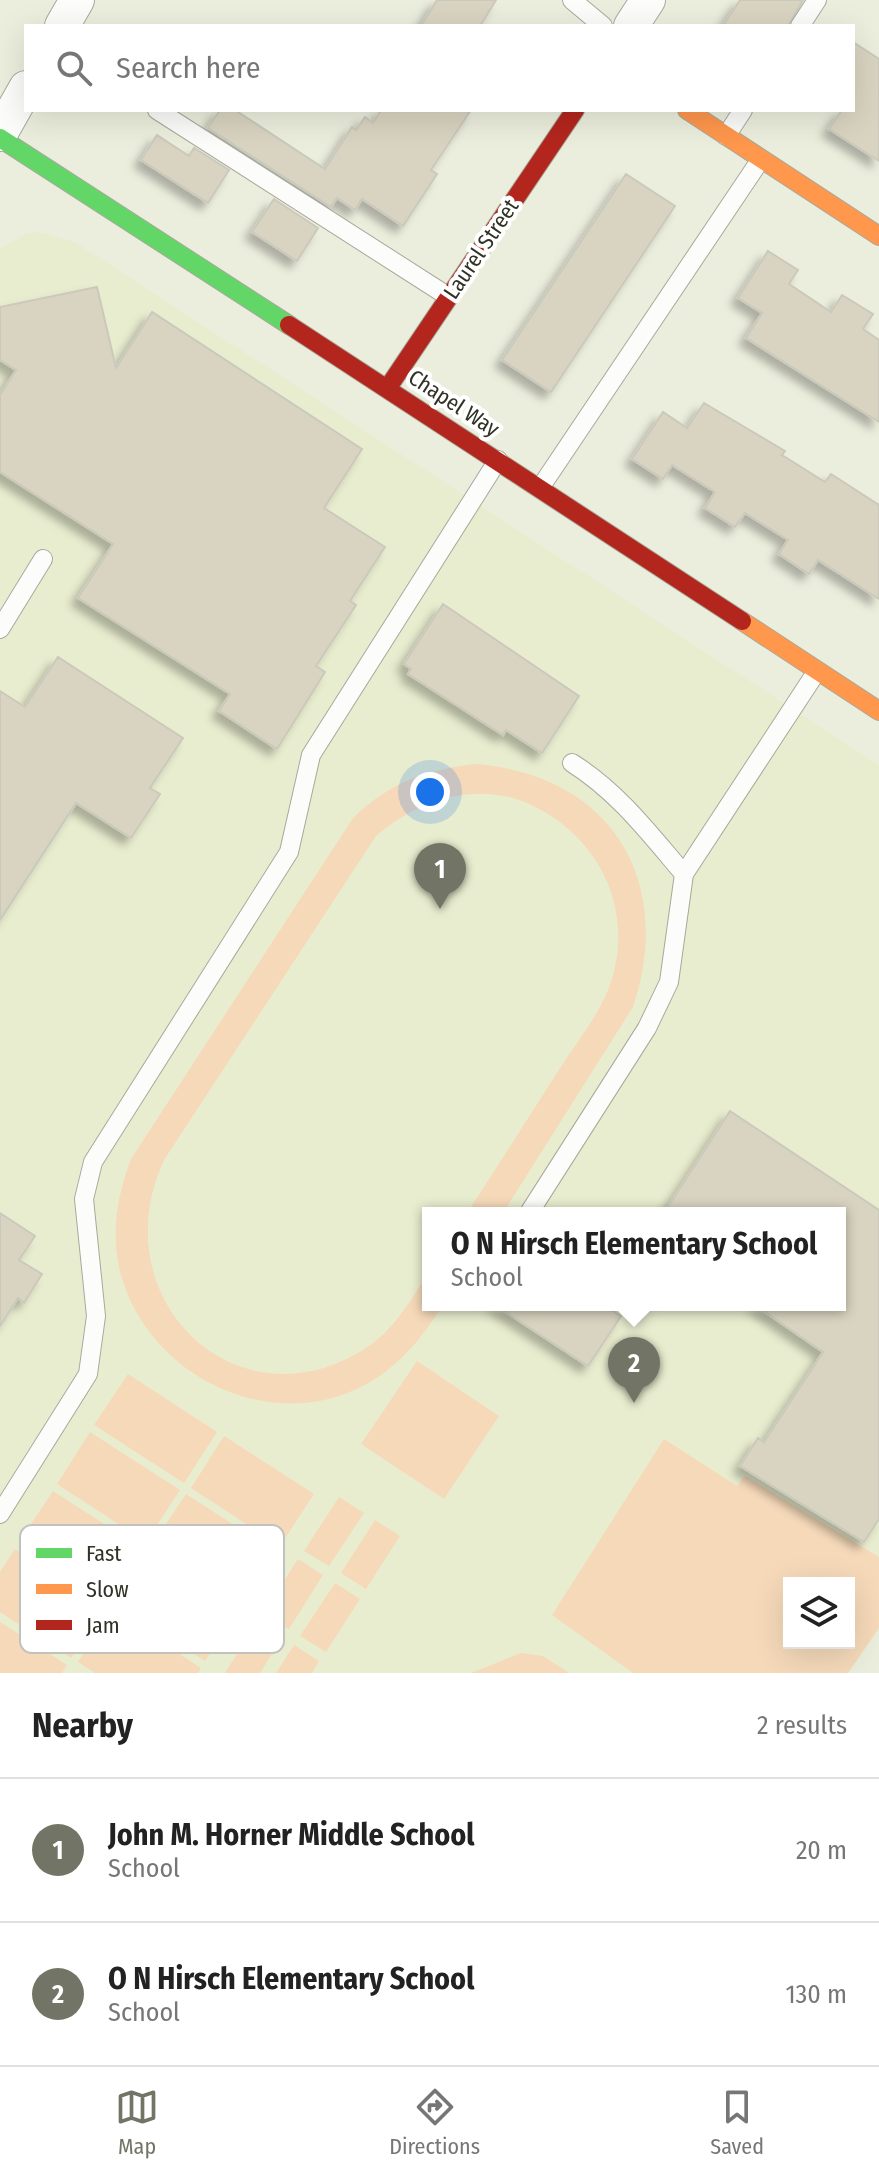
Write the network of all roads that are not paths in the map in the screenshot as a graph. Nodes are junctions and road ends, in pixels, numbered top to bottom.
1 (77, 0) edge
2 (572, 0) edge
3 (648, 0) edge
4 (817, 0) edge
5 (63, 24) edge
6 (601, 24) edge
7 (632, 24) edge
8 (801, 24) edge
9 (24, 92) edge
10 (160, 112) edge
11 (574, 112) edge
12 (690, 112) edge
13 (742, 112) edge
14 (0, 136) edge
15 (726, 136) junction
16 (761, 159) junction
17 (879, 236) edge
18 (449, 297) junction
19 (387, 389) junction
20 (498, 460) junction
21 (540, 488) junction
22 (43, 559) dead end
23 (0, 629) edge
24 (817, 671) junction
25 (879, 711) edge
26 (572, 763) dead end
27 (684, 874) junction
28 (533, 1207) edge
29 (0, 1514) edge

1 - 5 street
2 - 6 lane
3 - 7 street
4 - 8 lane
9 - 14 street
10 - 18 lane
11 - 18 street, Laurel Street
12 - 15 street
13 - 15 lane
14 - 19 street, Chapel Way
15 - 16 street
16 - 17 street
16 - 21 lane
18 - 19 street, Laurel Street
19 - 20 street, Chapel Way
20 - 21 street, Chapel Way
20 - 29 lane
21 - 24 street, Chapel Way
22 - 23 lane
24 - 25 street, Chapel Way
24 - 27 lane
26 - 27 lane
27 - 28 lane

